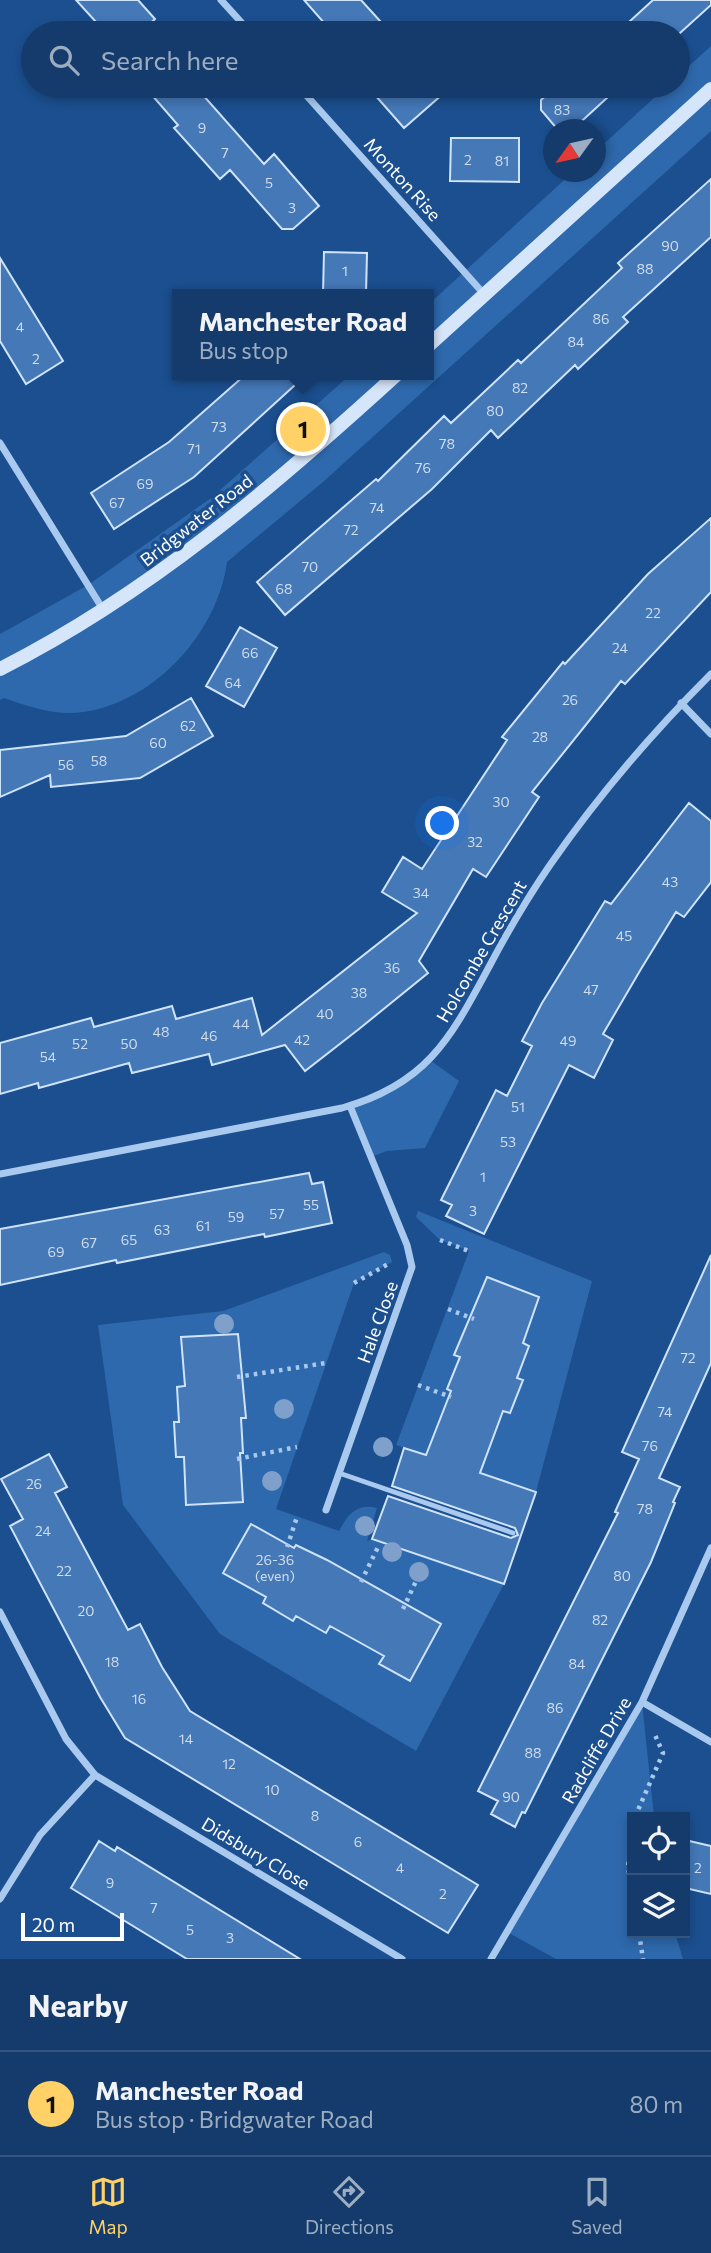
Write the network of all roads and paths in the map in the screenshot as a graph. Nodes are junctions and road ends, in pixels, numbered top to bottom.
1 (221, 0) edge
2 (240, 21) edge
3 (711, 89) edge
4 (309, 98) edge
5 (485, 294) junction
6 (434, 340) edge
7 (390, 380) edge
8 (0, 443) edge
9 (104, 611) junction
10 (0, 668) edge
11 (711, 674) edge
12 (681, 703) junction
13 (711, 734) edge
14 (350, 1106) junction
15 (0, 1174) edge
16 (440, 1240) dead end
17 (469, 1251) dead end
18 (392, 1262) dead end
19 (354, 1283) dead end
20 (448, 1309) dead end
21 (474, 1318) dead end
22 (326, 1363) dead end
23 (237, 1377) dead end
24 (418, 1385) dead end
25 (451, 1397) dead end
26 (297, 1447) dead end
27 (237, 1459) dead end
28 (338, 1474) junction
29 (326, 1510) dead end
30 (297, 1517) dead end
31 (513, 1533) dead end
32 (379, 1545) dead end
33 (287, 1547) dead end
34 (711, 1548) edge
35 (417, 1579) dead end
36 (361, 1582) dead end
37 (403, 1609) dead end
38 (0, 1612) edge
39 (642, 1702) junction
40 (711, 1742) edge
41 (95, 1774) junction
42 (637, 1812) edge
43 (0, 1899) edge
44 (640, 1938) edge
45 (402, 1959) edge
46 (491, 1959) edge
47 (643, 1959) edge

1 - 2 street
3 - 5 street
4 - 5 street, Monton Rise
5 - 6 street
7 - 9 street, Bridgwater Road
8 - 9 street
9 - 10 street, Bridgwater Road
11 - 12 street, Holcombe Crescent
12 - 13 street
12 - 14 street, Holcombe Crescent
14 - 15 street, Holcombe Crescent
14 - 28 street, Hale Close
16 - 17 path
18 - 19 path
20 - 21 path
22 - 23 path
24 - 25 path
26 - 27 path
28 - 29 street, Hale Close
28 - 31 lane
30 - 33 path
32 - 36 path
34 - 39 street, Radcliffe Drive
35 - 37 path
38 - 41 street, Didsbury Close
39 - 40 street
39 - 42 path
39 - 46 street, Radcliffe Drive
41 - 43 street
41 - 45 street, Didsbury Close
44 - 47 path

